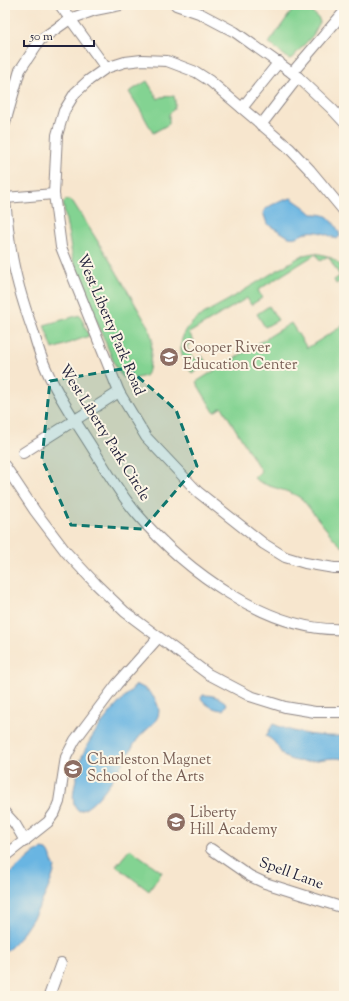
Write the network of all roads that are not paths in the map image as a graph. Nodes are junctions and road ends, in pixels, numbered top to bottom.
1 (60, 5) edge
2 (120, 5) edge
3 (176, 5) edge
4 (344, 12) edge
5 (70, 18) junction
6 (279, 62) junction
7 (106, 68) junction
8 (295, 75) junction
9 (242, 108) junction
10 (344, 122) edge
11 (5, 123) edge
12 (261, 125) junction
13 (54, 194) junction
14 (5, 198) edge
15 (5, 202) edge
16 (344, 212) edge
17 (119, 392) junction
18 (75, 420) junction
19 (23, 453) dead end
20 (5, 466) edge
21 (344, 568) edge
22 (344, 630) edge
23 (158, 638) junction
24 (344, 712) edge
25 (5, 814) edge
26 (25, 841) junction
27 (211, 850) dead end
28 (5, 856) edge
29 (344, 908) edge
30 (61, 963) dead end
31 (49, 996) edge

1 - 5 street
2 - 5 street
3 - 6 street
4 - 8 street
5 - 7 street
5 - 11 street
6 - 8 street
6 - 9 street
7 - 9 street, West Liberty Park Road
7 - 13 street, West Liberty Park Road
8 - 10 street
8 - 12 street
9 - 12 street, West Liberty Park Road
12 - 16 street, West Liberty Park Road
13 - 14 street
13 - 17 street, West Liberty Park Road
15 - 18 street, West Liberty Park Circle
17 - 18 street
17 - 21 street, West Liberty Park Road
18 - 19 street
18 - 22 street, West Liberty Park Circle
20 - 23 street
23 - 24 street
23 - 26 street
25 - 26 street
26 - 28 street
27 - 29 street, Spell Lane
30 - 31 street

